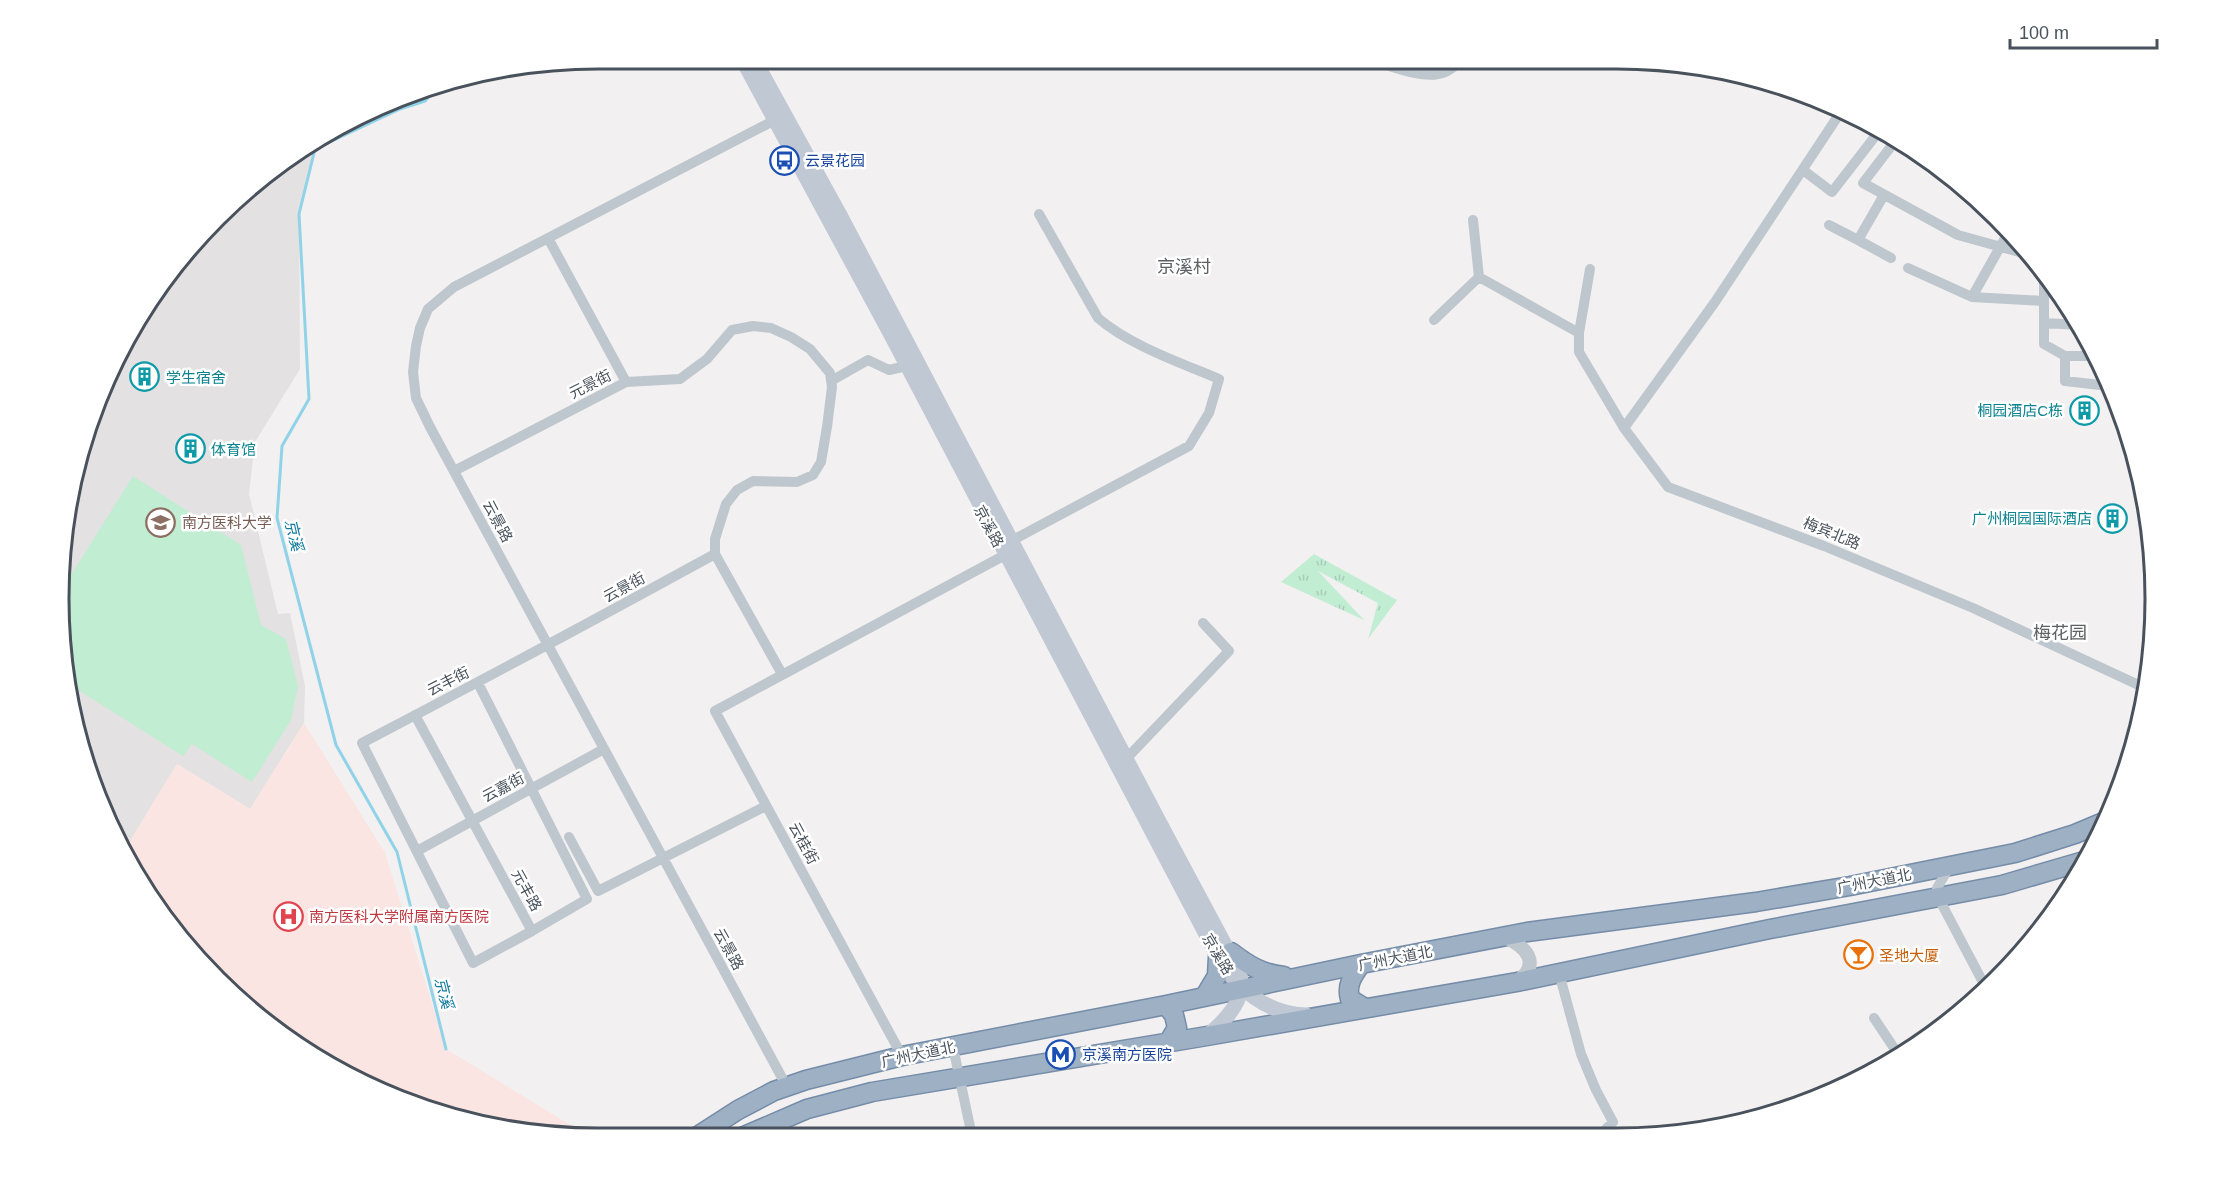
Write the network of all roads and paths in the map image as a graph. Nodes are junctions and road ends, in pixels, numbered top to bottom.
1 (747, 69) edge
2 (760, 69) edge
3 (1403, 69) edge
4 (1451, 69) edge
5 (1837, 118) edge
6 (775, 120) junction
7 (1875, 137) edge
8 (1891, 147) edge
9 (1803, 170) junction
10 (1884, 195) junction
11 (1039, 214) dead end
12 (1473, 220) dead end
13 (1829, 225) dead end
14 (548, 238) junction
15 (2005, 239) edge
16 (1858, 240) junction
17 (2001, 247) junction
18 (2016, 251) edge
19 (1891, 258) dead end
20 (1908, 268) dead end
21 (1590, 269) dead end
22 (1479, 277) junction
23 (2044, 287) edge
24 (2050, 295) edge
25 (1972, 297) junction
26 (2044, 297) junction
27 (1434, 320) dead end
28 (2044, 323) junction
29 (2068, 324) edge
30 (1578, 333) junction
31 (2065, 356) junction
32 (2086, 356) edge
33 (907, 366) junction
34 (831, 381) junction
35 (627, 382) junction
36 (2100, 385) edge
37 (1624, 428) junction
38 (454, 471) junction
39 (1008, 548) junction
40 (715, 554) junction
41 (1203, 623) dead end
42 (548, 646) junction
43 (782, 674) junction
44 (478, 683) junction
45 (2138, 685) edge
46 (415, 715) junction
47 (362, 743) joint
48 (604, 749) junction
49 (1126, 759) junction
50 (530, 789) junction
51 (766, 806) junction
52 (472, 821) junction
53 (2093, 826) edge
54 (569, 837) dead end
55 (417, 851) junction
56 (663, 858) junction
57 (2073, 864) edge
58 (1950, 866) junction
59 (1938, 897) junction
60 (532, 931) junction
61 (1505, 937) junction
62 (1224, 954) junction
63 (1360, 964) junction
64 (1559, 973) junction
65 (1304, 977) junction
66 (1982, 981) edge
67 (1517, 982) junction
68 (1242, 989) junction
69 (1205, 996) junction
70 (1166, 1005) junction
71 (1363, 1007) junction
72 (1319, 1016) junction
73 (1874, 1018) dead end
74 (1207, 1036) junction
75 (1168, 1042) junction
76 (952, 1047) junction
77 (1894, 1048) edge
78 (902, 1056) junction
79 (960, 1076) junction
80 (787, 1087) junction
81 (711, 1128) edge
82 (762, 1128) edge
83 (970, 1128) edge
84 (1607, 1128) edge

1 - 6 main road, 京溪路
2 - 39 main road, 京溪路
3 - 4 street
5 - 9 street
6 - 14 street, 云景路
6 - 33 main road, 京溪路
7 - 9 street
8 - 10 street
9 - 37 street
10 - 16 street
10 - 17 street
11 - 39 street, 云桂街
12 - 22 street
13 - 16 street
14 - 35 street, 元景街
14 - 38 street, 云景路
15 - 17 street
16 - 19 street
17 - 18 street
17 - 25 street
20 - 25 street
21 - 30 street
22 - 27 street
22 - 30 street
23 - 26 street
24 - 26 street
25 - 26 street
26 - 28 street
28 - 29 street
28 - 31 street
30 - 37 street, 梅宾北路
31 - 32 street
31 - 36 street
33 - 34 street
33 - 39 main road, 京溪路
34 - 35 street
34 - 40 street
35 - 38 street, 元景街
37 - 45 street, 梅宾北路
38 - 42 street, 云景路
39 - 43 street, 云桂街
39 - 49 main road, 京溪路
39 - 62 main road, 京溪路
40 - 42 street, 云景街
40 - 43 street
41 - 49 street
42 - 44 street, 云丰街
42 - 48 street, 云景路
43 - 51 street, 云桂街
44 - 46 street, 云丰街
44 - 50 street
46 - 47 street, 云丰街
46 - 52 street, 元丰路
47 - 55 street, 元丰路
48 - 50 street, 云嘉街
48 - 56 street, 云景路
49 - 62 main road, 京溪路
50 - 52 street, 云嘉街
50 - 60 street
51 - 56 street
51 - 78 street, 云桂街
52 - 55 street, 云嘉街
52 - 60 street, 元丰路
53 - 58 highway, 广州大道北
54 - 56 street
55 - 60 street, 元丰路
56 - 80 street, 云景路
57 - 59 highway, 广州大道北
58 - 59 street
58 - 61 highway, 广州大道北
59 - 64 highway, 广州大道北
59 - 66 street
61 - 63 highway, 广州大道北
61 - 67 street
62 - 65 highway
62 - 68 main road, 京溪路
62 - 69 highway
63 - 65 highway, 广州大道北
63 - 71 highway
64 - 67 highway, 广州大道北
64 - 84 street
65 - 68 highway, 广州大道北
67 - 71 highway, 广州大道北
68 - 69 highway, 广州大道北
68 - 72 main road, 京溪路
68 - 74 main road, 京溪路
69 - 70 highway, 广州大道北
70 - 75 highway
70 - 76 highway, 广州大道北
71 - 72 highway, 广州大道北
72 - 74 highway, 广州大道北
73 - 77 street
74 - 75 highway, 广州大道北
75 - 79 highway, 广州大道北
76 - 78 highway, 广州大道北
76 - 79 street
78 - 80 highway, 广州大道北
79 - 82 highway, 广州大道北
79 - 83 street
80 - 81 highway, 广州大道北

